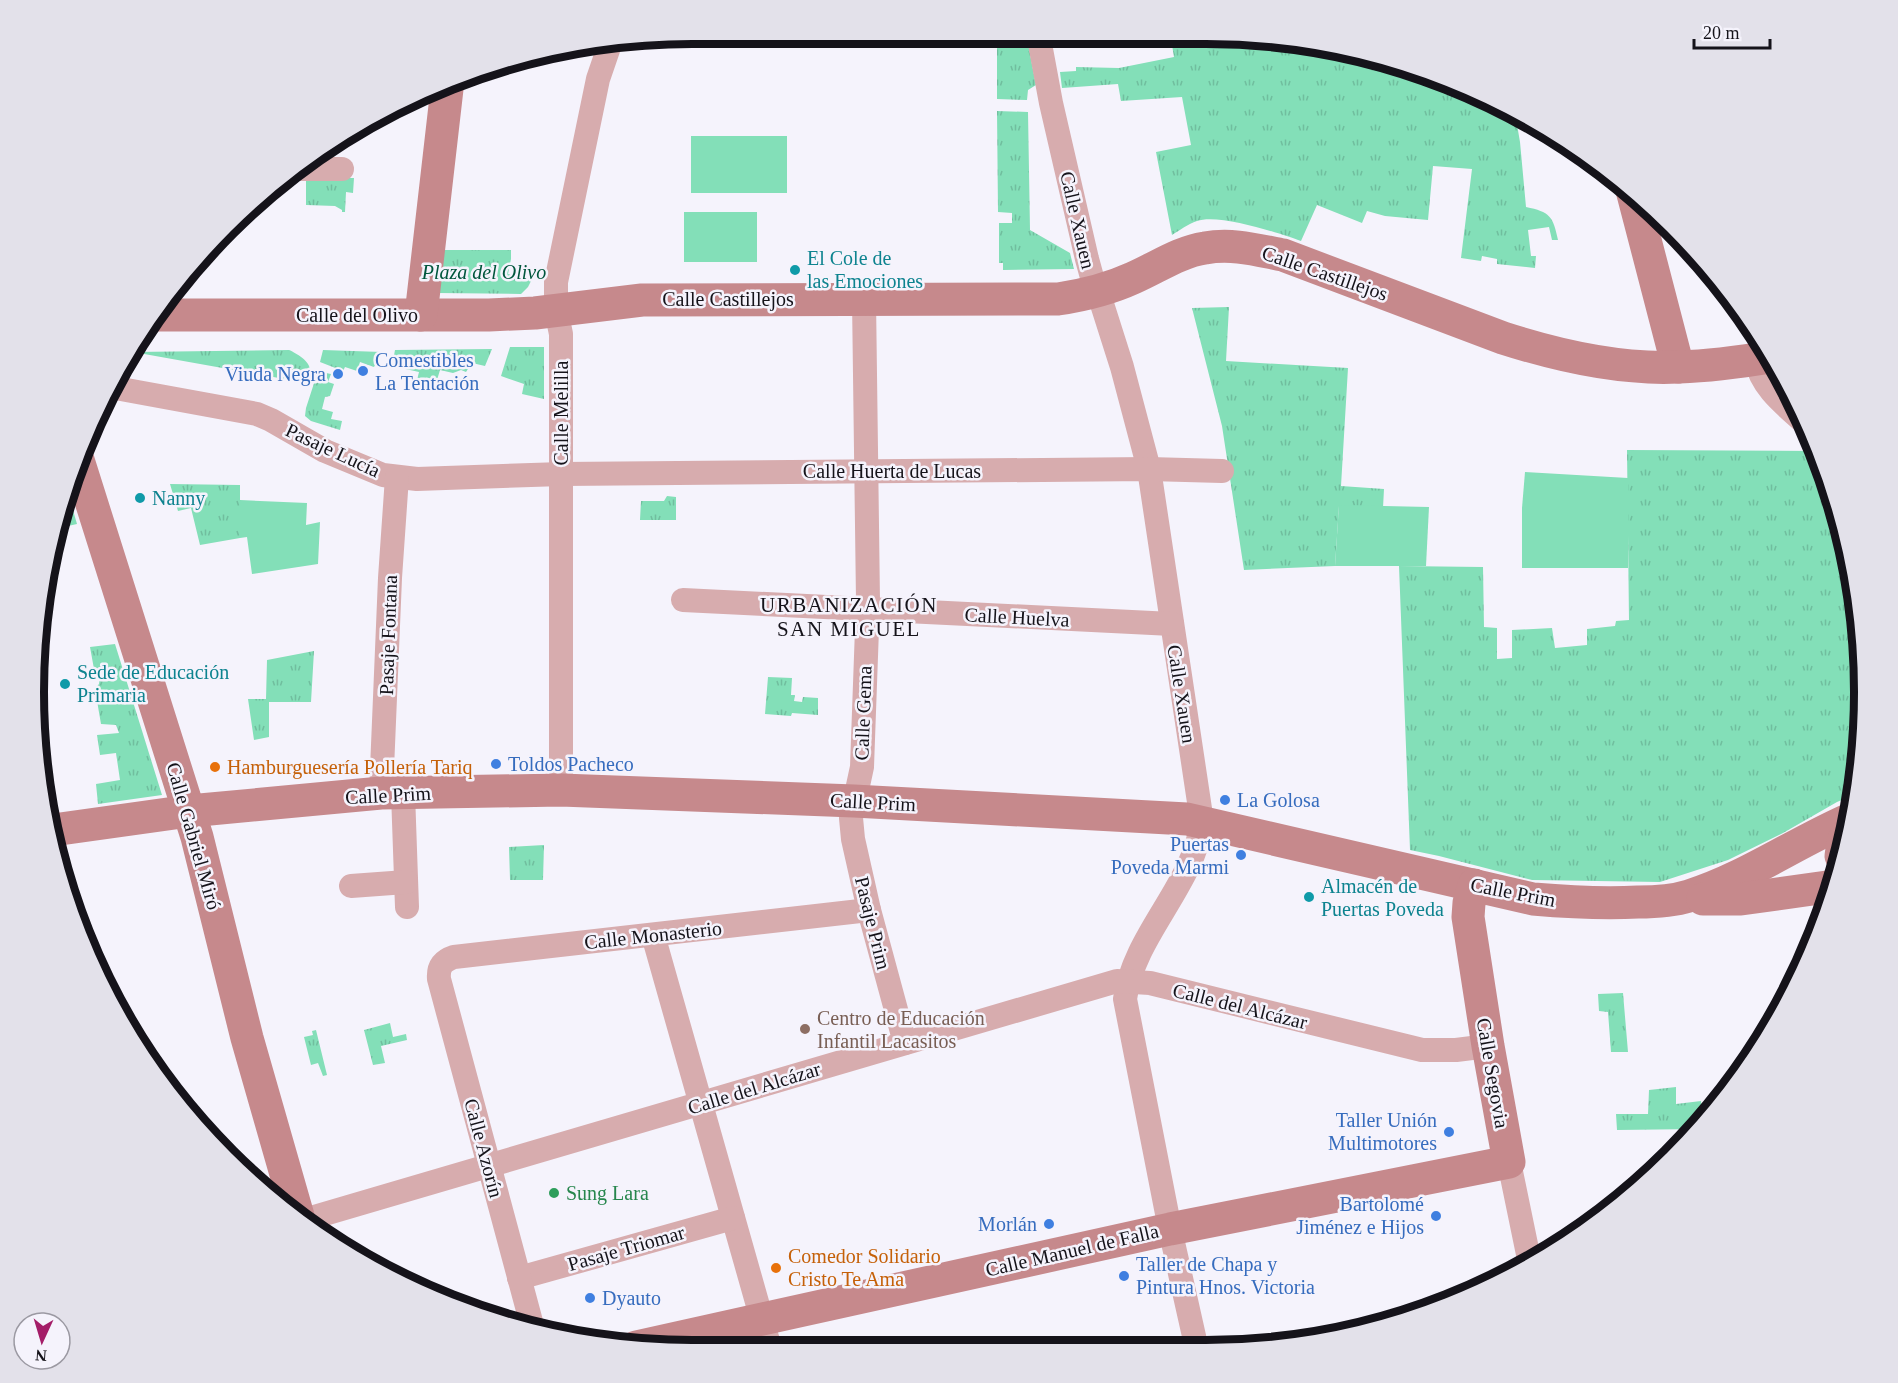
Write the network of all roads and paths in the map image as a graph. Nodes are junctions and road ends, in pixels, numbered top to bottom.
1 (1040, 44) edge
2 (608, 49) edge
3 (447, 92) edge
4 (308, 169) edge
5 (342, 169) dead end
6 (1636, 206) edge
7 (1099, 298) junction
8 (864, 299) junction
9 (556, 310) junction
10 (164, 315) edge
11 (421, 315) junction
12 (1763, 359) edge
13 (1678, 367) junction
14 (119, 389) edge
15 (1790, 409) edge
16 (1149, 469) junction
17 (865, 471) junction
18 (1222, 471) dead end
19 (82, 473) edge
20 (562, 474) junction
21 (396, 477) junction
22 (683, 600) dead end
23 (867, 610) junction
24 (1172, 624) junction
25 (561, 790) junction
26 (392, 793) junction
27 (854, 801) junction
28 (189, 811) junction
29 (1202, 822) junction
30 (1841, 824) edge
31 (59, 830) edge
32 (406, 882) junction
33 (1474, 885) junction
34 (351, 886) dead end
35 (1824, 887) edge
36 (1686, 897) junction
37 (407, 907) dead end
38 (870, 910) junction
39 (653, 935) junction
40 (440, 967) joint
41 (1128, 981) junction
42 (904, 1043) junction
43 (1488, 1046) junction
44 (701, 1104) junction
45 (1509, 1162) junction
46 (489, 1166) junction
47 (295, 1204) edge
48 (313, 1217) edge
49 (733, 1218) junction
50 (1170, 1228) junction
51 (1528, 1254) edge
52 (519, 1278) junction
53 (530, 1318) edge
54 (766, 1333) edge
55 (701, 1340) edge
56 (1195, 1340) edge

1 - 7 street, Calle Xauen
2 - 9 street, Calle Melilla
3 - 11 street
4 - 5 street
6 - 13 street
7 - 8 street, Calle Castillejos
7 - 13 street, Calle Castillejos
7 - 16 street, Calle Xauen
8 - 9 street, Calle Castillejos
8 - 17 street, Calle Gema
9 - 11 street, Calle del Olivo
9 - 20 street, Calle Melilla
10 - 11 street, Calle del Olivo
12 - 13 street, Calle Castillejos
12 - 15 street
14 - 21 street, Pasaje Lucía
16 - 17 street, Calle Huerta de Lucas
16 - 18 street, Calle Huerta de Lucas
16 - 24 street, Calle Xauen
17 - 20 street, Calle Huerta de Lucas
17 - 23 street, Calle Gema
19 - 28 street, Calle Gabriel Miró
20 - 21 street, Pasaje Lucía
20 - 25 street, Calle Melilla
21 - 26 street, Pasaje Fontana
22 - 23 street, Calle Huelva
23 - 24 street, Calle Huelva
23 - 27 street, Calle Gema
24 - 29 street, Calle Xauen
25 - 26 street, Calle Prim
25 - 27 street, Calle Prim
26 - 28 street, Calle Prim
26 - 32 street, Pasaje Fontana
27 - 29 street, Calle Prim
27 - 38 street, Pasaje Prim
28 - 31 street, Calle Prim
28 - 47 street, Calle Gabriel Miró
29 - 33 street, Calle Prim
29 - 41 street, Calle Xauen
30 - 36 street, Calle Prim
32 - 34 street
32 - 37 street, Pasaje Fontana
33 - 36 street, Calle Prim
33 - 43 street, Calle Segovia
35 - 36 street, Calle Prim
38 - 39 street, Calle Monasterio
38 - 42 street, Pasaje Prim
39 - 40 street, Calle Monasterio
39 - 44 street
40 - 46 street, Calle Azorín
41 - 42 street, Calle del Alcázar
41 - 43 street, Calle del Alcázar
41 - 50 street, Calle Xauen
42 - 44 street, Calle del Alcázar
43 - 45 street, Calle Segovia
44 - 46 street, Calle del Alcázar
44 - 49 street
45 - 50 street, Calle Manuel de Falla
45 - 51 street, Calle Segovia
46 - 48 street, Calle del Alcázar
46 - 52 street, Calle Azorín
49 - 52 street, Pasaje Triomar
49 - 54 street
50 - 54 street, Calle Manuel de Falla
50 - 56 street, Calle Xauen
52 - 53 street, Calle Azorín
54 - 55 street, Calle Manuel de Falla

